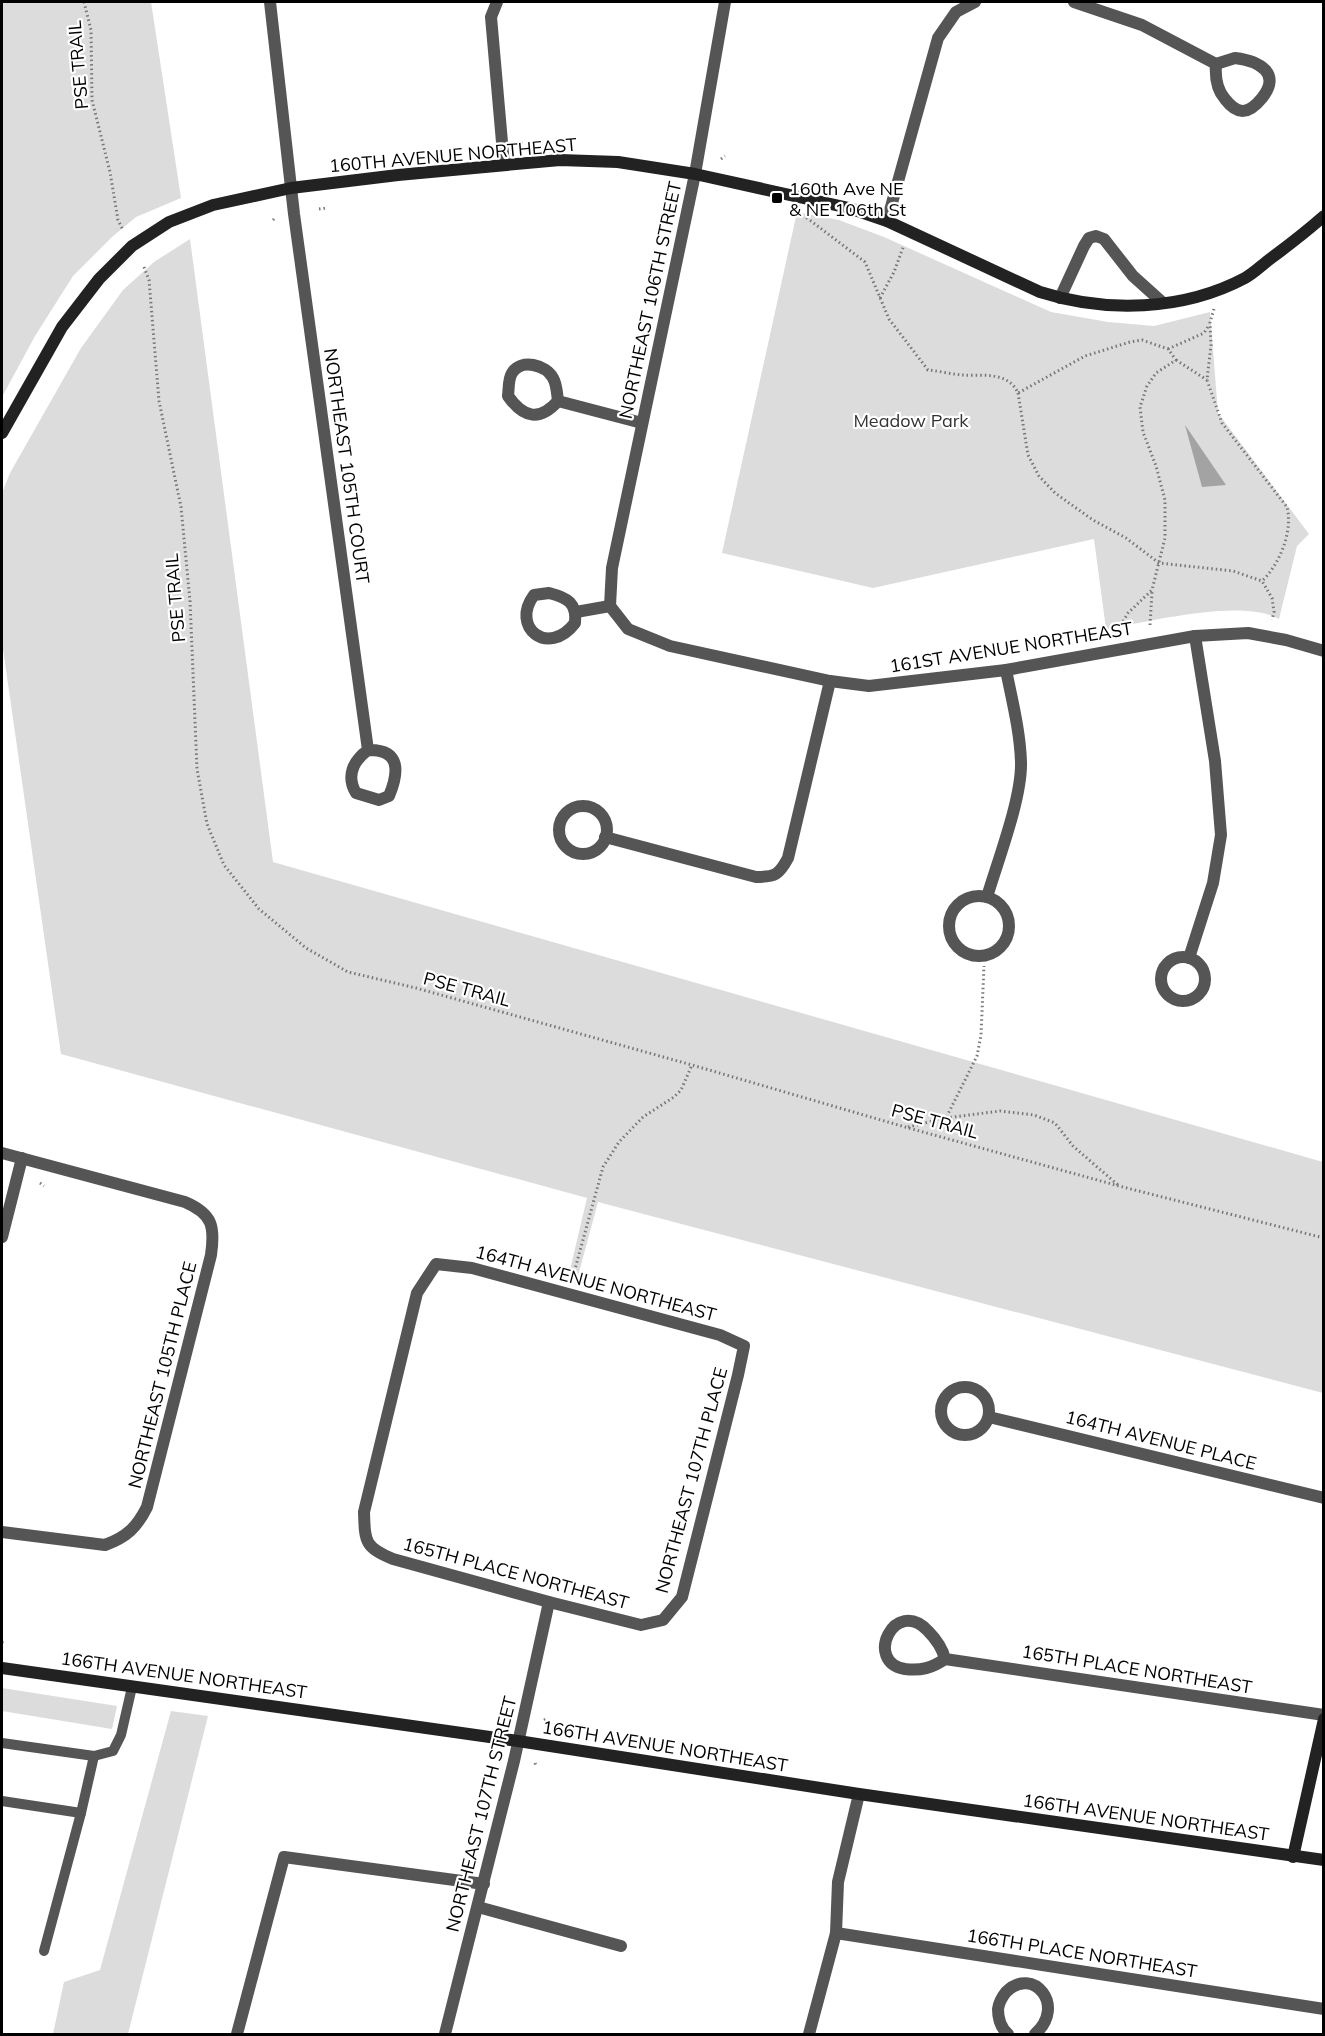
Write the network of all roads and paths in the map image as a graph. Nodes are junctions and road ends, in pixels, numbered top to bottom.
1 (84, 2) edge
2 (270, 2) edge
3 (497, 2) edge
4 (725, 2) edge
5 (975, 2) edge
6 (1074, 2) edge
7 (1216, 64) junction
8 (504, 165) junction
9 (695, 174) junction
10 (670, 187) dead end
11 (291, 188) junction
12 (668, 194) dead end
13 (326, 208) dead end
14 (319, 209) dead end
15 (808, 212) dead end
16 (1323, 216) edge
17 (887, 221) junction
18 (123, 230) dead end
19 (905, 243) dead end
20 (144, 267) dead end
21 (880, 298) junction
22 (1060, 298) junction
23 (1162, 303) junction
24 (1214, 309) dead end
25 (1210, 322) junction
26 (1168, 349) junction
27 (1176, 360) junction
28 (1207, 380) junction
29 (1018, 393) junction
30 (558, 401) junction
31 (642, 423) junction
32 (2, 433) edge
33 (1160, 563) junction
34 (1262, 581) junction
35 (1152, 590) junction
36 (610, 606) junction
37 (576, 612) junction
38 (1272, 620) dead end
39 (1118, 630) dead end
40 (1195, 636) junction
41 (1323, 651) edge
42 (1006, 670) junction
43 (830, 681) junction
44 (368, 750) junction
45 (606, 837) dead end
46 (987, 897) junction
47 (1190, 958) dead end
48 (984, 966) dead end
49 (692, 1065) junction
50 (946, 1118) junction
51 (905, 1127) junction
52 (2, 1153) edge
53 (22, 1158) junction
54 (40, 1183) dead end
55 (44, 1186) dead end
56 (1119, 1186) junction
57 (2, 1237) edge
58 (1323, 1238) edge
59 (572, 1278) dead end
60 (744, 1346) joint
61 (989, 1417) junction
62 (1323, 1498) edge
63 (2, 1532) edge
64 (367, 1540) joint
65 (549, 1602) junction
66 (663, 1620) joint
67 (945, 1659) junction
68 (2, 1668) edge
69 (132, 1687) junction
70 (1323, 1717) edge
71 (518, 1741) junction
72 (2, 1743) edge
73 (94, 1756) junction
74 (859, 1794) junction
75 (2, 1801) edge
76 (81, 1813) junction
77 (1293, 1857) junction
78 (1323, 1860) edge
79 (484, 1884) junction
80 (478, 1907) junction
81 (836, 1933) junction
82 (621, 1946) dead end
83 (44, 1951) dead end
84 (1032, 1964) junction
85 (1028, 1984) junction
86 (1323, 2009) edge
87 (237, 2034) edge
88 (445, 2034) edge
89 (809, 2034) edge
90 (1008, 2034) edge
91 (1035, 2034) edge

1 - 18 path, PSE TRAIL
2 - 11 street, NORTHEAST 105TH COURT
3 - 8 street
4 - 9 street, NORTHEAST 106TH STREET
5 - 17 street
6 - 7 street
7 - 7 street
8 - 9 street, 160TH AVENUE NORTHEAST
8 - 11 street, 160TH AVENUE NORTHEAST
9 - 17 street, 160TH AVENUE NORTHEAST
9 - 31 street, NORTHEAST 106TH STREET
10 - 12 path
11 - 32 street, 160TH AVENUE NORTHEAST
11 - 44 street, NORTHEAST 105TH COURT
13 - 14 path
15 - 21 path
16 - 23 street, 160TH AVENUE NORTHEAST
17 - 22 street, 160TH AVENUE NORTHEAST
19 - 21 path
20 - 49 path, PSE TRAIL
21 - 29 path
22 - 23 street, 160TH AVENUE NORTHEAST
22 - 23 street
24 - 25 path
25 - 26 path
25 - 28 path
26 - 27 path
26 - 29 path
27 - 28 path
27 - 33 path
28 - 34 path
29 - 33 path
30 - 30 street
30 - 31 street
31 - 36 street, NORTHEAST 106TH STREET
33 - 34 path
33 - 35 path
34 - 38 path
35 - 35 path
35 - 39 path
36 - 37 street
36 - 43 street, 161ST AVENUE NORTHEAST
37 - 37 street
40 - 41 street, 161ST AVENUE NORTHEAST
40 - 42 street, 161ST AVENUE NORTHEAST
40 - 47 street
42 - 43 street, 161ST AVENUE NORTHEAST
42 - 46 street
43 - 45 street
44 - 44 street
46 - 46 street
48 - 50 path
49 - 51 path, PSE TRAIL
49 - 59 path
50 - 51 path
50 - 56 path
51 - 56 path, PSE TRAIL
52 - 53 street
53 - 57 street
53 - 63 street, NORTHEAST 105TH PLACE
54 - 55 path
56 - 58 path, PSE TRAIL
60 - 64 street, 164TH AVENUE NORTHEAST
60 - 66 street, NORTHEAST 107TH PLACE
61 - 61 street
61 - 62 street, 164TH AVENUE PLACE
64 - 65 street, 165TH PLACE NORTHEAST
65 - 66 street, 165TH PLACE NORTHEAST
65 - 71 street, NORTHEAST 107TH STREET
67 - 67 street, 165TH PLACE NORTHEAST
67 - 70 street, 165TH PLACE NORTHEAST
68 - 69 street, 166TH AVENUE NORTHEAST
69 - 71 street, 166TH AVENUE NORTHEAST
69 - 73 lane
70 - 77 street
71 - 74 street, 166TH AVENUE NORTHEAST
71 - 79 street, NORTHEAST 107TH STREET
72 - 73 lane
73 - 76 lane
74 - 77 street, 166TH AVENUE NORTHEAST
74 - 81 street
75 - 76 lane
76 - 83 lane
77 - 78 street, 166TH AVENUE NORTHEAST
79 - 80 street, NORTHEAST 107TH STREET
79 - 87 street
80 - 82 street
80 - 88 street, NORTHEAST 107TH STREET
81 - 84 street, 166TH PLACE NORTHEAST
81 - 89 street
84 - 85 street
84 - 86 street, 166TH PLACE NORTHEAST
85 - 90 street
85 - 91 street

